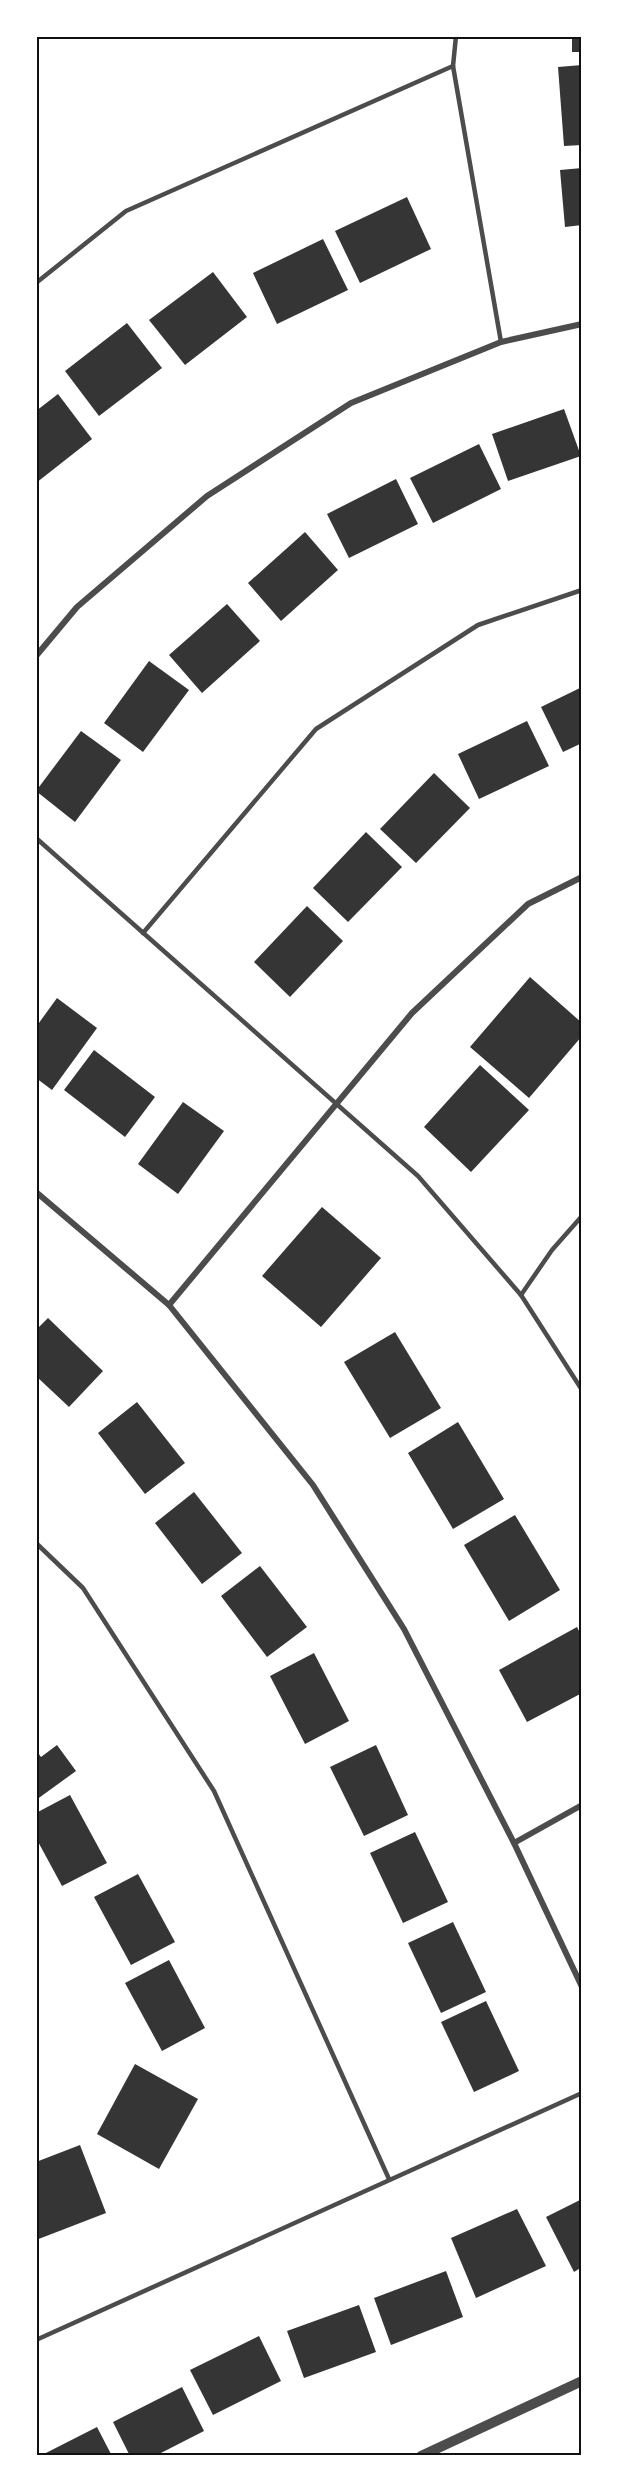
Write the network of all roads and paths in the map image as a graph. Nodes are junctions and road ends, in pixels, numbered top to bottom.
1 (456, 36) edge
2 (453, 66) junction
3 (36, 283) edge
4 (582, 324) edge
5 (501, 342) junction
6 (582, 590) edge
7 (36, 656) edge
8 (36, 838) edge
9 (582, 877) edge
10 (143, 933) junction
11 (337, 1104) junction
12 (36, 1192) edge
13 (582, 1216) edge
14 (521, 1295) junction
15 (169, 1305) junction
16 (582, 1390) edge
17 (36, 1543) edge
18 (582, 1805) edge
19 (514, 1843) junction
20 (582, 1987) edge
21 (582, 2093) edge
22 (389, 2179) junction
23 (36, 2340) edge
24 (582, 2381) edge
25 (421, 2456) edge

1 - 2 lane
2 - 3 lane
2 - 5 lane
4 - 5 street
5 - 7 street
6 - 10 lane
8 - 10 lane
9 - 11 street
10 - 11 lane
11 - 14 lane
11 - 15 street
12 - 15 street
13 - 14 lane
14 - 16 lane
15 - 19 street
17 - 22 lane
18 - 19 street
19 - 20 street
21 - 22 lane
22 - 23 lane
24 - 25 street

